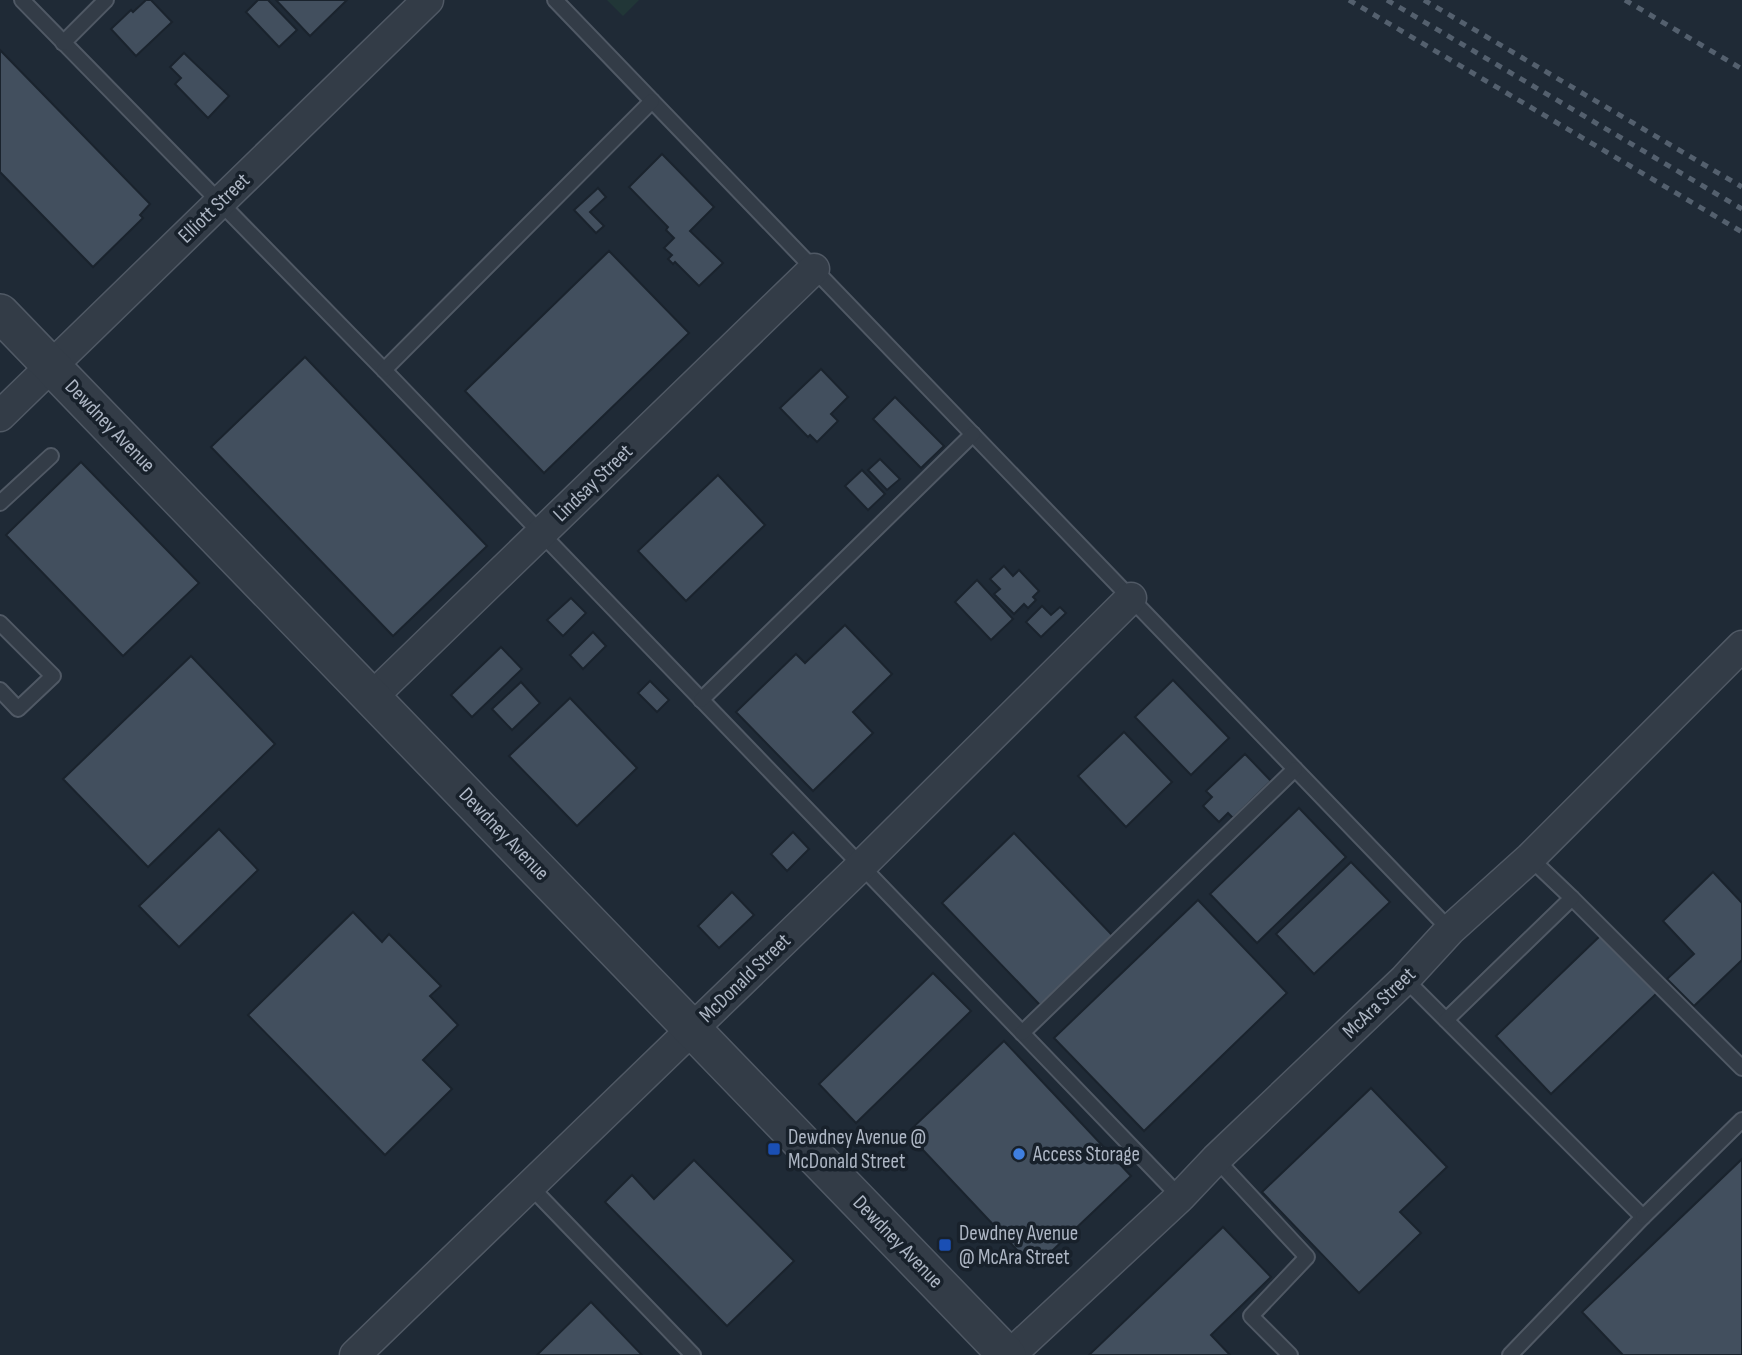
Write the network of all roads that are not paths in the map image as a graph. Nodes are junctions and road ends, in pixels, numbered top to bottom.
1 (22, 0) edge
2 (106, 0) edge
3 (428, 0) edge
4 (555, 0) edge
5 (63, 43) junction
6 (652, 101) junction
7 (219, 203) junction
8 (814, 269) junction
9 (0, 313) edge
10 (52, 366) junction
11 (384, 370) junction
12 (0, 416) edge
13 (973, 435) junction
14 (51, 456) dead end
15 (0, 503) edge
16 (540, 534) junction
17 (1131, 598) junction
18 (0, 623) edge
19 (1742, 646) edge
20 (1, 693) edge
21 (372, 697) junction
22 (701, 700) junction
23 (1295, 769) junction
24 (1530, 858) junction
25 (862, 865) junction
26 (1572, 898) junction
27 (1450, 930) junction
28 (1405, 979) junction
29 (1446, 1020) junction
30 (692, 1029) junction
31 (1022, 1033) junction
32 (1742, 1068) edge
33 (1742, 1120) edge
34 (1216, 1159) junction
35 (530, 1186) junction
36 (1180, 1197) junction
37 (1643, 1217) junction
38 (687, 1353) edge
39 (355, 1355) edge
40 (1008, 1355) edge
41 (1290, 1355) edge
42 (1510, 1355) edge

1 - 5 lane
2 - 5 lane
3 - 7 street, Elliott Street
4 - 6 lane
5 - 7 lane
6 - 8 lane
6 - 11 lane
7 - 10 street, Elliott Street
7 - 11 lane
8 - 13 lane
8 - 16 street, Lindsay Street
9 - 10 street, Dewdney Avenue
10 - 12 street, Elliott Street
10 - 21 street, Dewdney Avenue
11 - 16 lane
13 - 17 lane
13 - 22 lane
14 - 15 lane
16 - 21 street, Lindsay Street
16 - 22 lane
17 - 23 lane
17 - 25 street, McDonald Street
18 - 20 lane
19 - 24 street, McAra Street
21 - 30 street, Dewdney Avenue
22 - 25 lane
23 - 27 lane
23 - 31 lane
24 - 26 lane
24 - 27 street, McAra Street
25 - 30 street, McDonald Street
25 - 31 lane
26 - 29 lane
26 - 32 lane
27 - 28 street, McAra Street
28 - 29 lane
28 - 34 street, McAra Street
29 - 37 lane
30 - 35 street, McDonald Street
30 - 40 street, Dewdney Avenue
31 - 36 lane
33 - 37 lane
34 - 36 street, McAra Street
34 - 41 lane
35 - 38 lane
35 - 39 street, McDonald Street
36 - 40 street, McAra Street
37 - 42 lane

